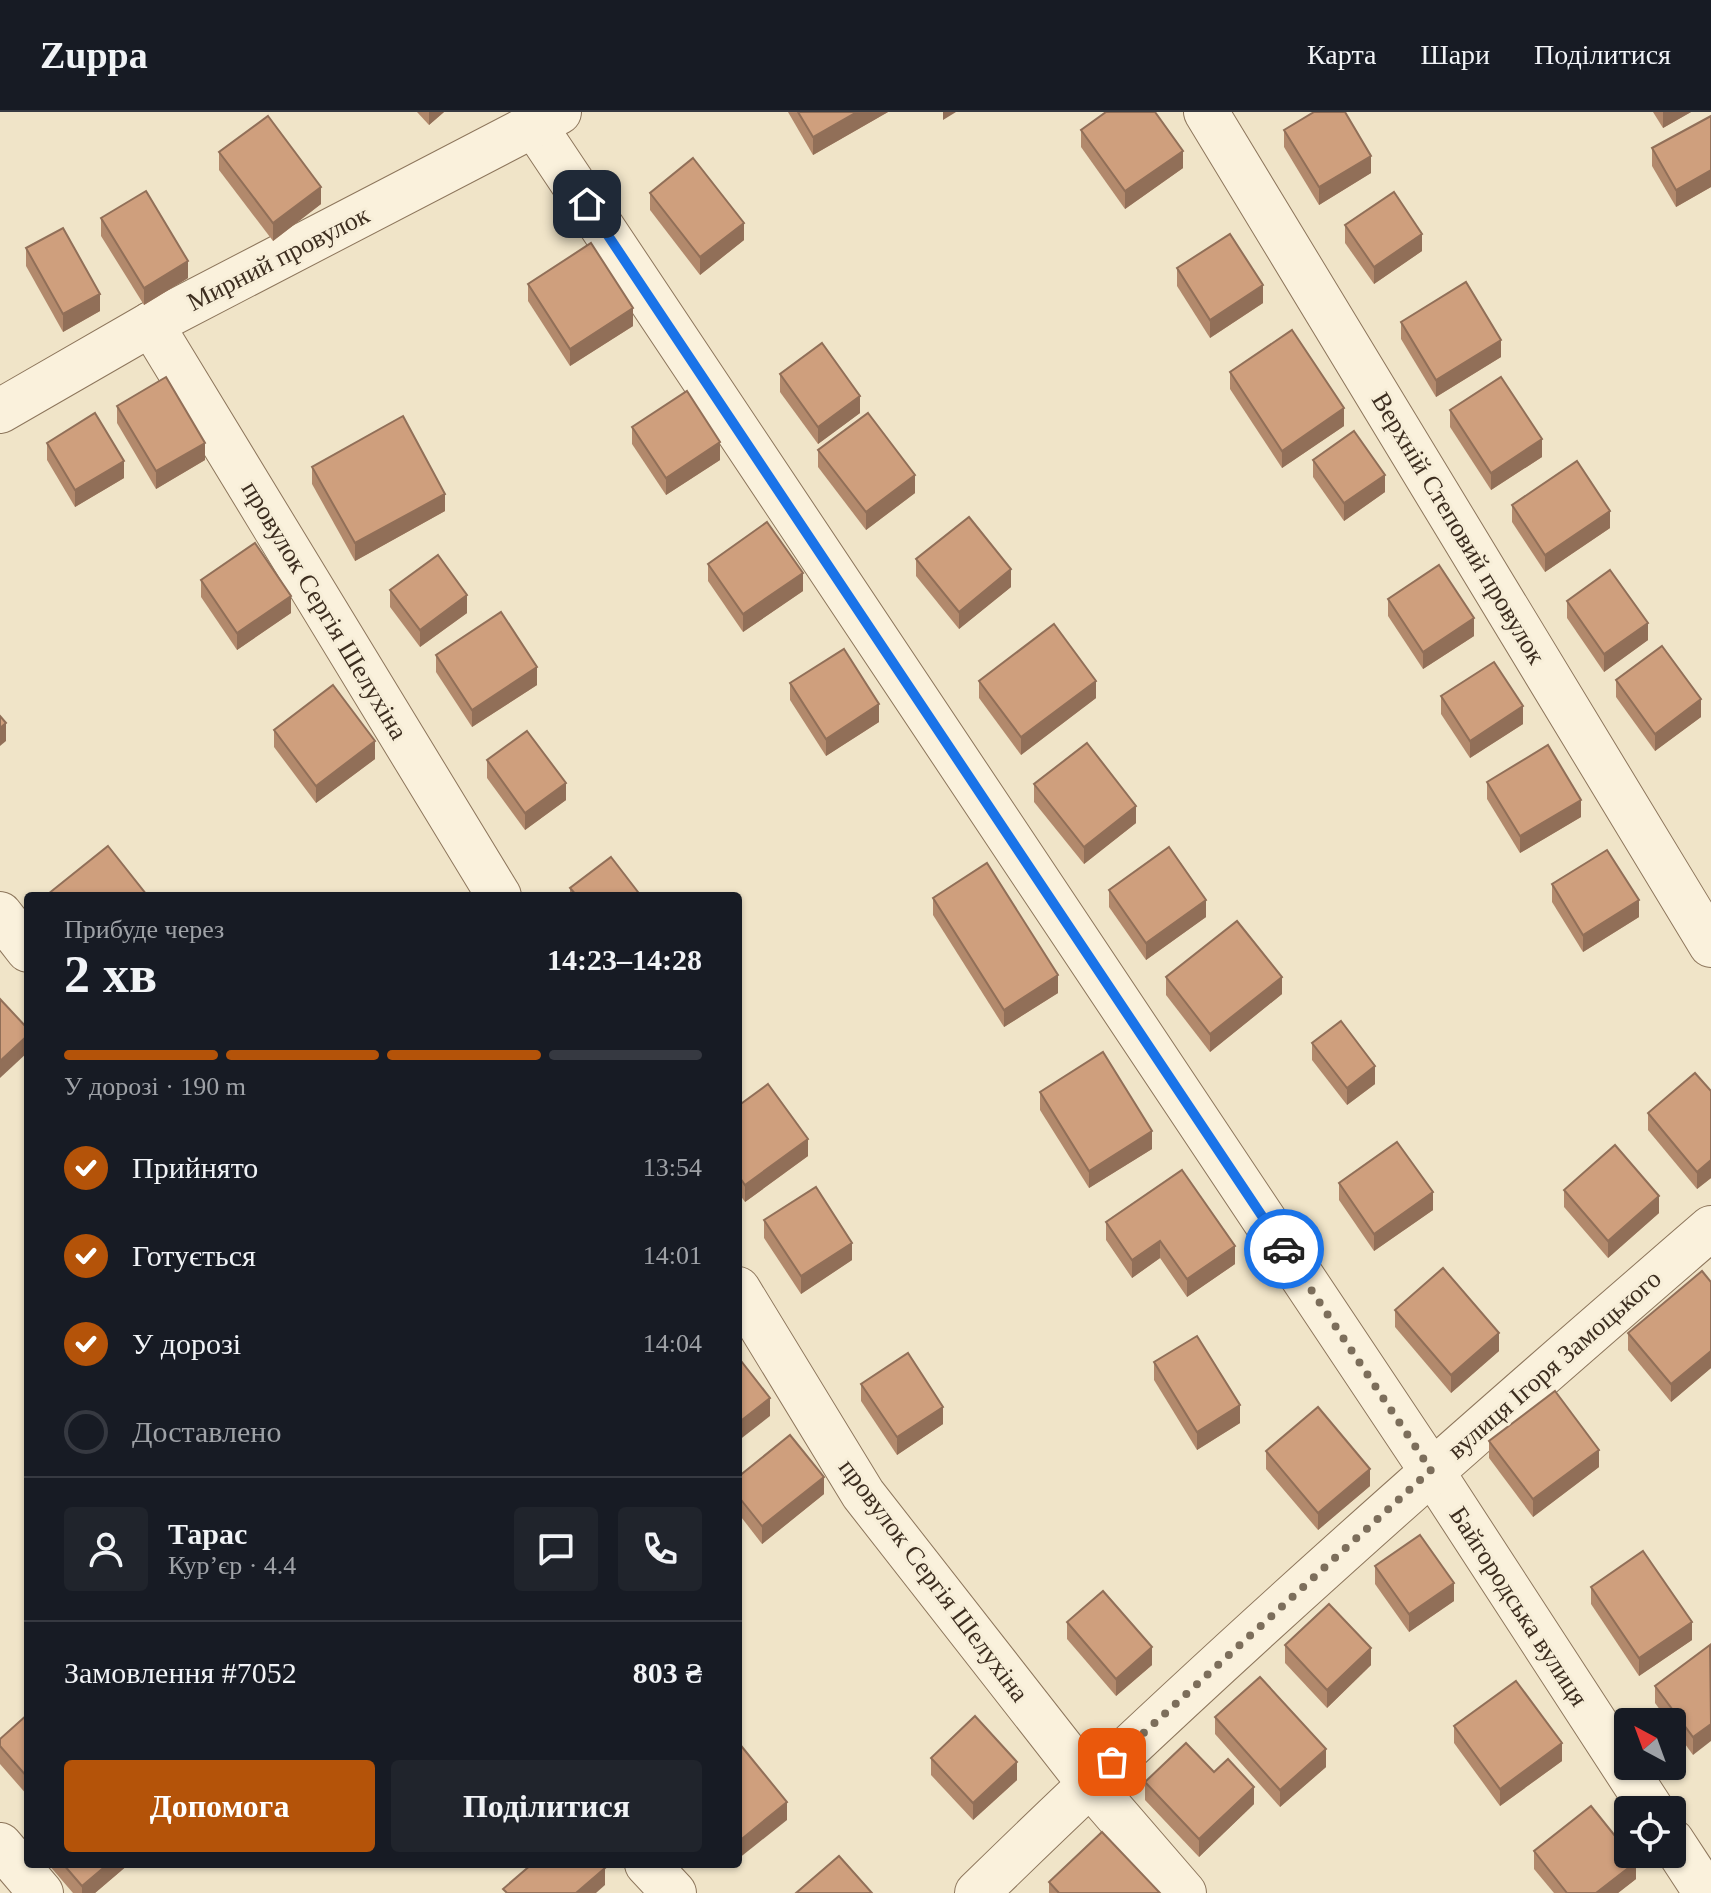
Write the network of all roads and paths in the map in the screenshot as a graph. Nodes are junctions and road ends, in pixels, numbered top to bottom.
1 (1206, 112) edge
2 (547, 118) edge
3 (151, 324) junction
4 (0, 411) edge
5 (497, 892) edge
6 (0, 914) edge
7 (24, 945) edge
8 (1711, 945) edge
9 (1711, 1228) edge
10 (742, 1296) edge
11 (1431, 1470) junction
12 (1089, 1783) junction
13 (1643, 1796) edge
14 (0, 1845) edge
15 (1686, 1862) edge
16 (651, 1868) edge
17 (41, 1893) edge
18 (674, 1893) edge
19 (977, 1893) edge
20 (1184, 1893) edge
21 (1706, 1893) edge

1 - 8 street, Верхній Степовий провулок
2 - 3 street, Мирний провулок
2 - 11 street, Байгородська вулиця
3 - 4 street, Мирний провулок
3 - 5 street, провулок Сергія Шелухіна
6 - 7 street
9 - 11 street, вулиця Ігоря Замоцького
10 - 12 street, провулок Сергія Шелухіна
11 - 12 street, вулиця Ігоря Замоцького
11 - 13 street, Байгородська вулиця
12 - 19 street, вулиця Ігоря Замоцького
12 - 20 street, провулок Сергія Шелухіна
14 - 17 street
15 - 21 street
16 - 18 street

